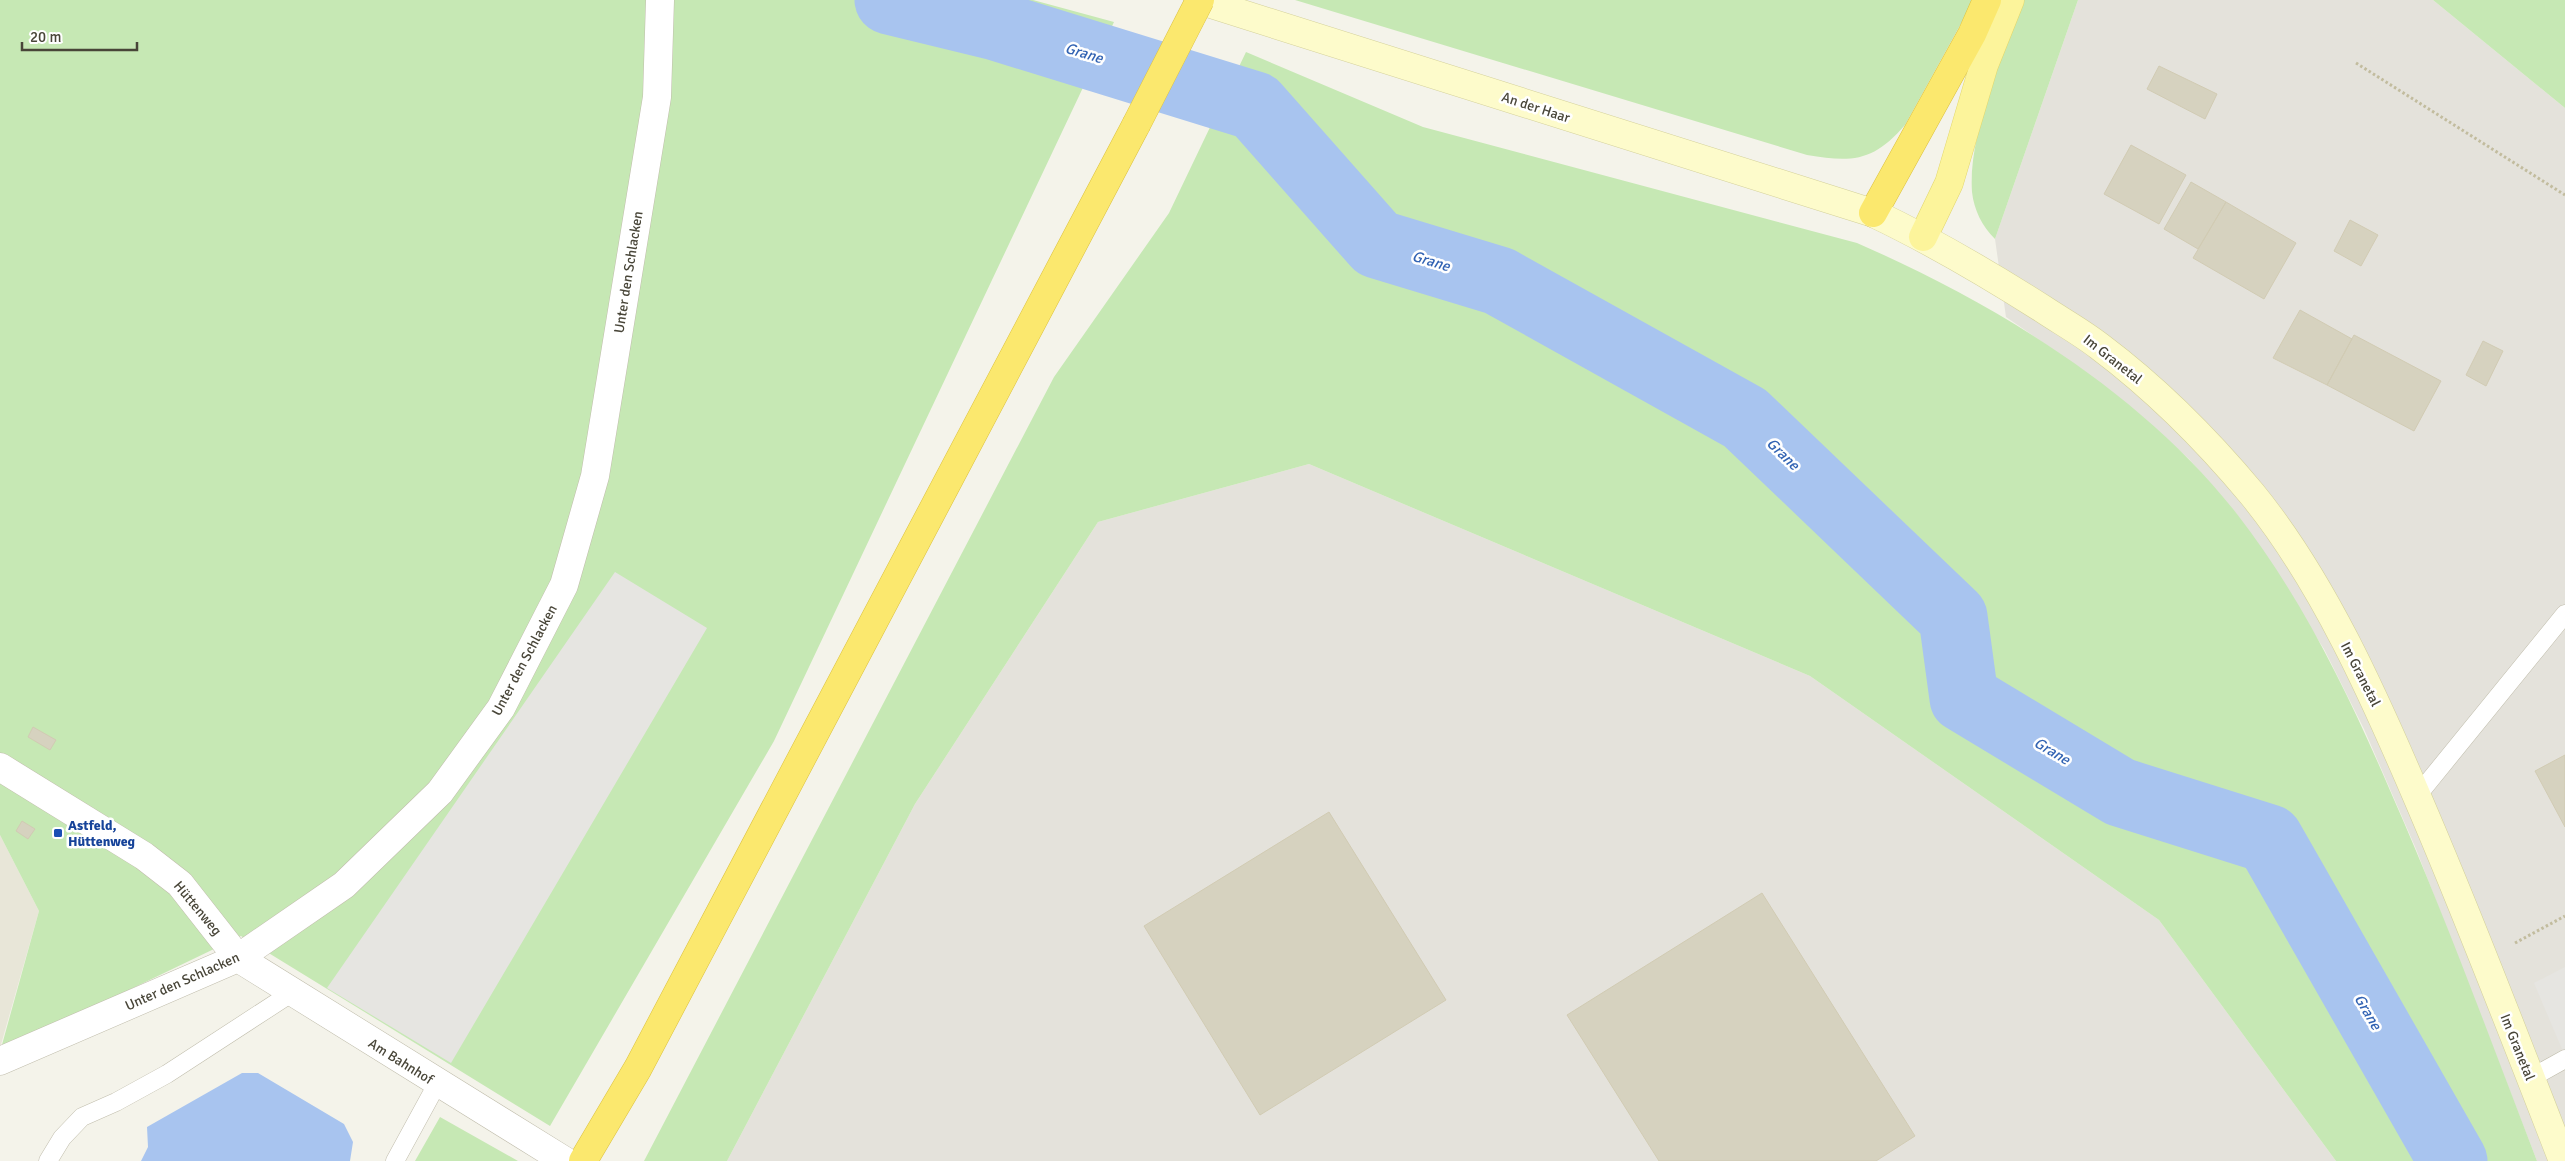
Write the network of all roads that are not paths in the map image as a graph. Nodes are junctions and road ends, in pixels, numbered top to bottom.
1 (660, 0) edge
2 (1199, 0) edge
3 (1987, 0) edge
4 (2010, 0) edge
5 (1873, 213) junction
6 (1923, 237) junction
7 (2565, 614) edge
8 (0, 767) edge
9 (2417, 796) junction
10 (238, 958) junction
11 (293, 992) junction
12 (2565, 1059) edge
13 (0, 1061) edge
14 (2531, 1078) junction
15 (438, 1084) junction
16 (48, 1161) edge
17 (395, 1161) edge
18 (565, 1161) edge
19 (583, 1161) edge
20 (2563, 1161) edge

1 - 10 street, Unter den Schlacken
2 - 5 street, An der Haar
2 - 19 highway, bridge
3 - 5 highway
4 - 6 main road
5 - 6 street, An der Haar
6 - 9 street, Im Granetal
7 - 9 lane
8 - 10 street, Hüttenweg
9 - 14 street, Im Granetal
10 - 11 street, Am Bahnhof
10 - 13 street, Unter den Schlacken
11 - 15 street, Am Bahnhof
11 - 16 lane
12 - 14 lane
14 - 20 street, Im Granetal
15 - 17 lane
15 - 18 street, Am Bahnhof

